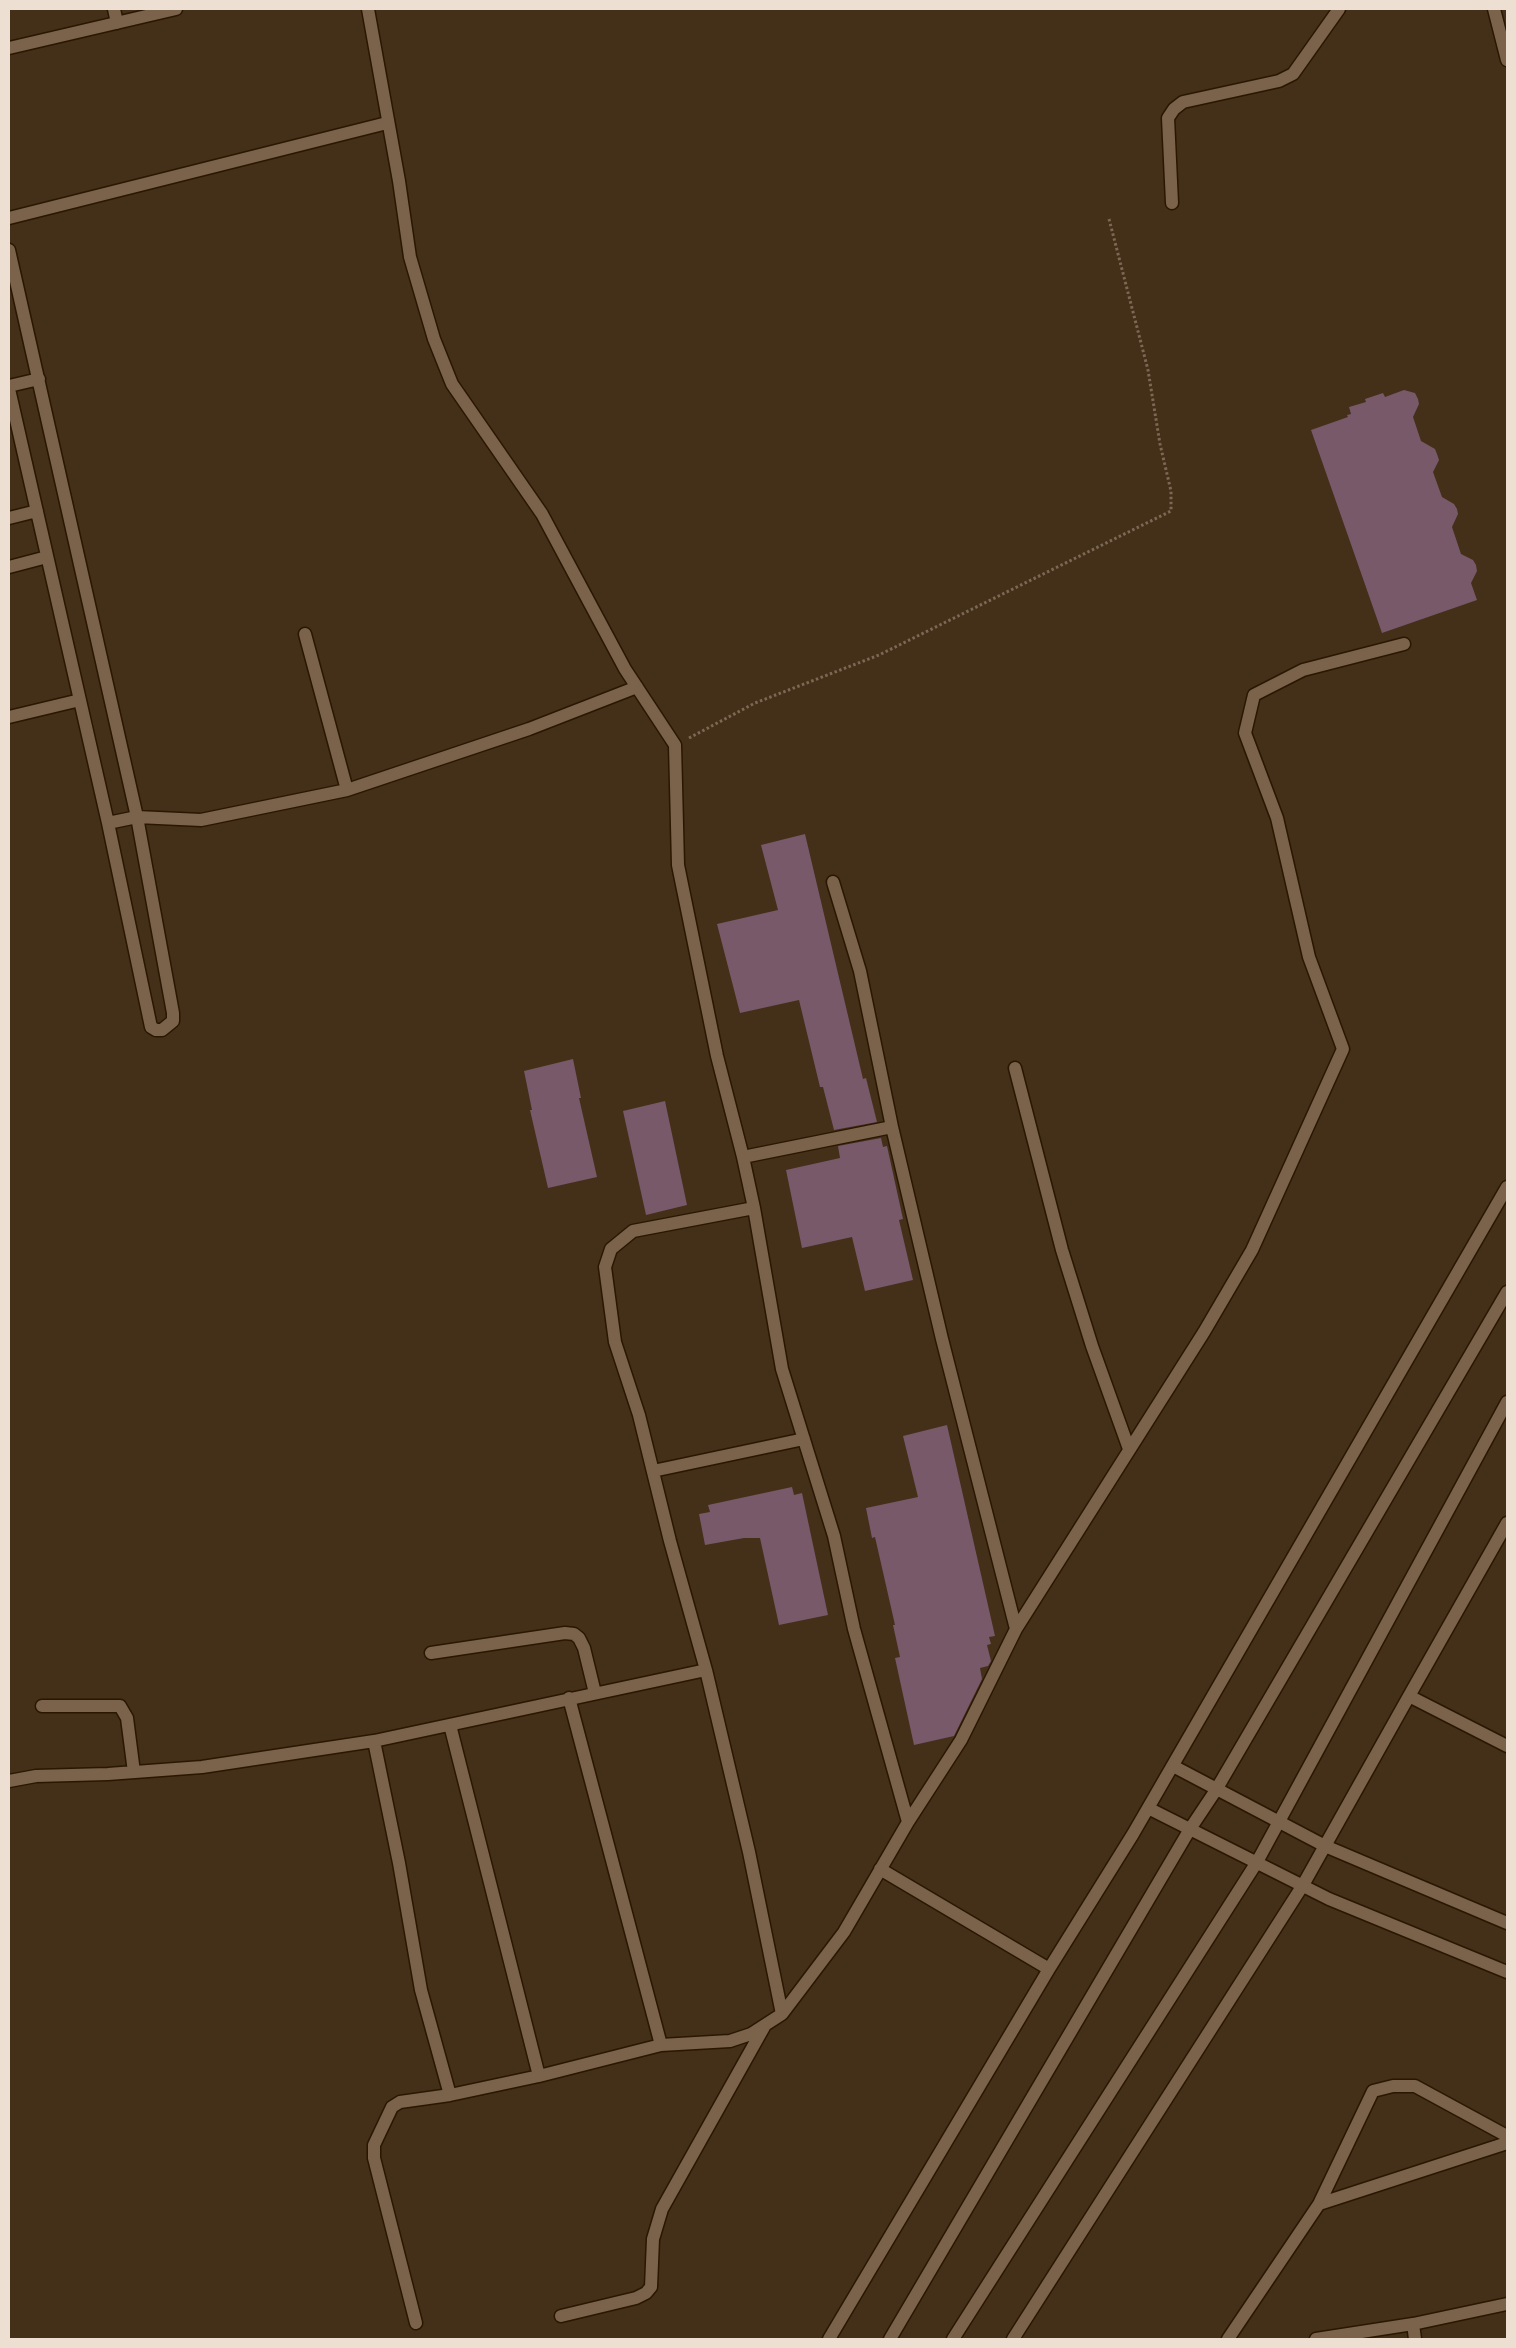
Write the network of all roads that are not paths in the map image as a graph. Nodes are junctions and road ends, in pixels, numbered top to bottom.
1 (114, 9) edge
2 (176, 9) edge
3 (368, 9) edge
4 (1339, 9) edge
5 (1494, 9) edge
6 (117, 23) junction
7 (9, 48) edge
8 (1507, 60) edge
9 (387, 123) junction
10 (1172, 203) dead end
11 (9, 218) edge
12 (9, 250) edge
13 (38, 379) junction
14 (9, 387) edge
15 (37, 511) junction
16 (9, 518) edge
17 (47, 557) junction
18 (9, 566) edge
19 (305, 634) dead end
20 (1404, 644) dead end
21 (637, 687) junction
22 (80, 700) junction
23 (9, 717) edge
24 (347, 790) junction
25 (137, 817) junction
26 (108, 823) junction
27 (833, 882) dead end
28 (1015, 1068) dead end
29 (892, 1127) junction
30 (744, 1157) junction
31 (1507, 1187) edge
32 (754, 1208) junction
33 (1507, 1292) edge
34 (1507, 1402) edge
35 (804, 1439) junction
36 (1129, 1449) junction
37 (653, 1471) junction
38 (1507, 1523) edge
39 (1016, 1629) junction
40 (431, 1653) dead end
41 (706, 1670) junction
42 (595, 1693) junction
43 (1409, 1696) junction
44 (569, 1698) junction
45 (42, 1706) dead end
46 (450, 1725) junction
47 (374, 1741) junction
48 (1507, 1746) edge
49 (1173, 1766) junction
50 (134, 1772) junction
51 (9, 1781) edge
52 (1216, 1790) junction
53 (1148, 1808) junction
54 (908, 1822) junction
55 (1280, 1824) junction
56 (1190, 1829) junction
57 (1325, 1846) junction
58 (1257, 1862) junction
59 (880, 1870) junction
60 (1303, 1885) junction
61 (1507, 1923) edge
62 (1049, 1970) junction
63 (1507, 1972) edge
64 (782, 2014) junction
65 (764, 2025) junction
66 (662, 2045) junction
67 (539, 2076) junction
68 (450, 2095) junction
69 (1507, 2136) edge
70 (1507, 2143) edge
71 (1319, 2204) junction
72 (1507, 2304) edge
73 (561, 2316) dead end
74 (416, 2323) dead end
75 (1412, 2324) junction
76 (829, 2339) edge
77 (890, 2339) edge
78 (953, 2339) edge
79 (1013, 2339) edge
80 (1228, 2339) edge
81 (1316, 2339) edge
82 (1415, 2339) edge

1 - 6 street
2 - 6 street
3 - 9 street
4 - 10 street
5 - 8 street
6 - 7 street
9 - 11 street
9 - 21 street
12 - 13 street
13 - 14 street
13 - 25 street
14 - 15 street
15 - 16 street
15 - 17 street
17 - 18 street
17 - 22 street
19 - 24 street
20 - 36 street
21 - 24 street
21 - 30 street
22 - 23 street
22 - 26 street
24 - 25 street
25 - 26 street
25 - 26 street
27 - 29 street
28 - 36 street
29 - 30 street
29 - 39 street
30 - 32 street
31 - 49 street
32 - 35 street
32 - 37 street
33 - 52 street
34 - 55 street
35 - 37 street
35 - 54 street
36 - 39 street
37 - 41 street
38 - 43 street
39 - 54 street
40 - 42 street
41 - 42 street
41 - 64 street
42 - 44 street
43 - 48 street
43 - 57 street
44 - 46 street
44 - 66 street
45 - 50 street
46 - 47 street
46 - 67 street
47 - 50 street
47 - 68 street
49 - 52 street
49 - 53 street
50 - 51 street
52 - 55 street
52 - 56 street
53 - 56 street
53 - 62 street
54 - 59 street
55 - 57 street
55 - 58 street
56 - 58 street
56 - 77 street
57 - 60 street
57 - 61 street
58 - 60 street
58 - 78 street
59 - 62 street
59 - 64 street
60 - 63 street
60 - 79 street
62 - 76 street
64 - 65 street
65 - 66 street
65 - 73 street
66 - 67 street
67 - 68 street
68 - 74 street
69 - 71 street
70 - 71 street
71 - 80 street
72 - 75 street
75 - 81 street
75 - 82 street

